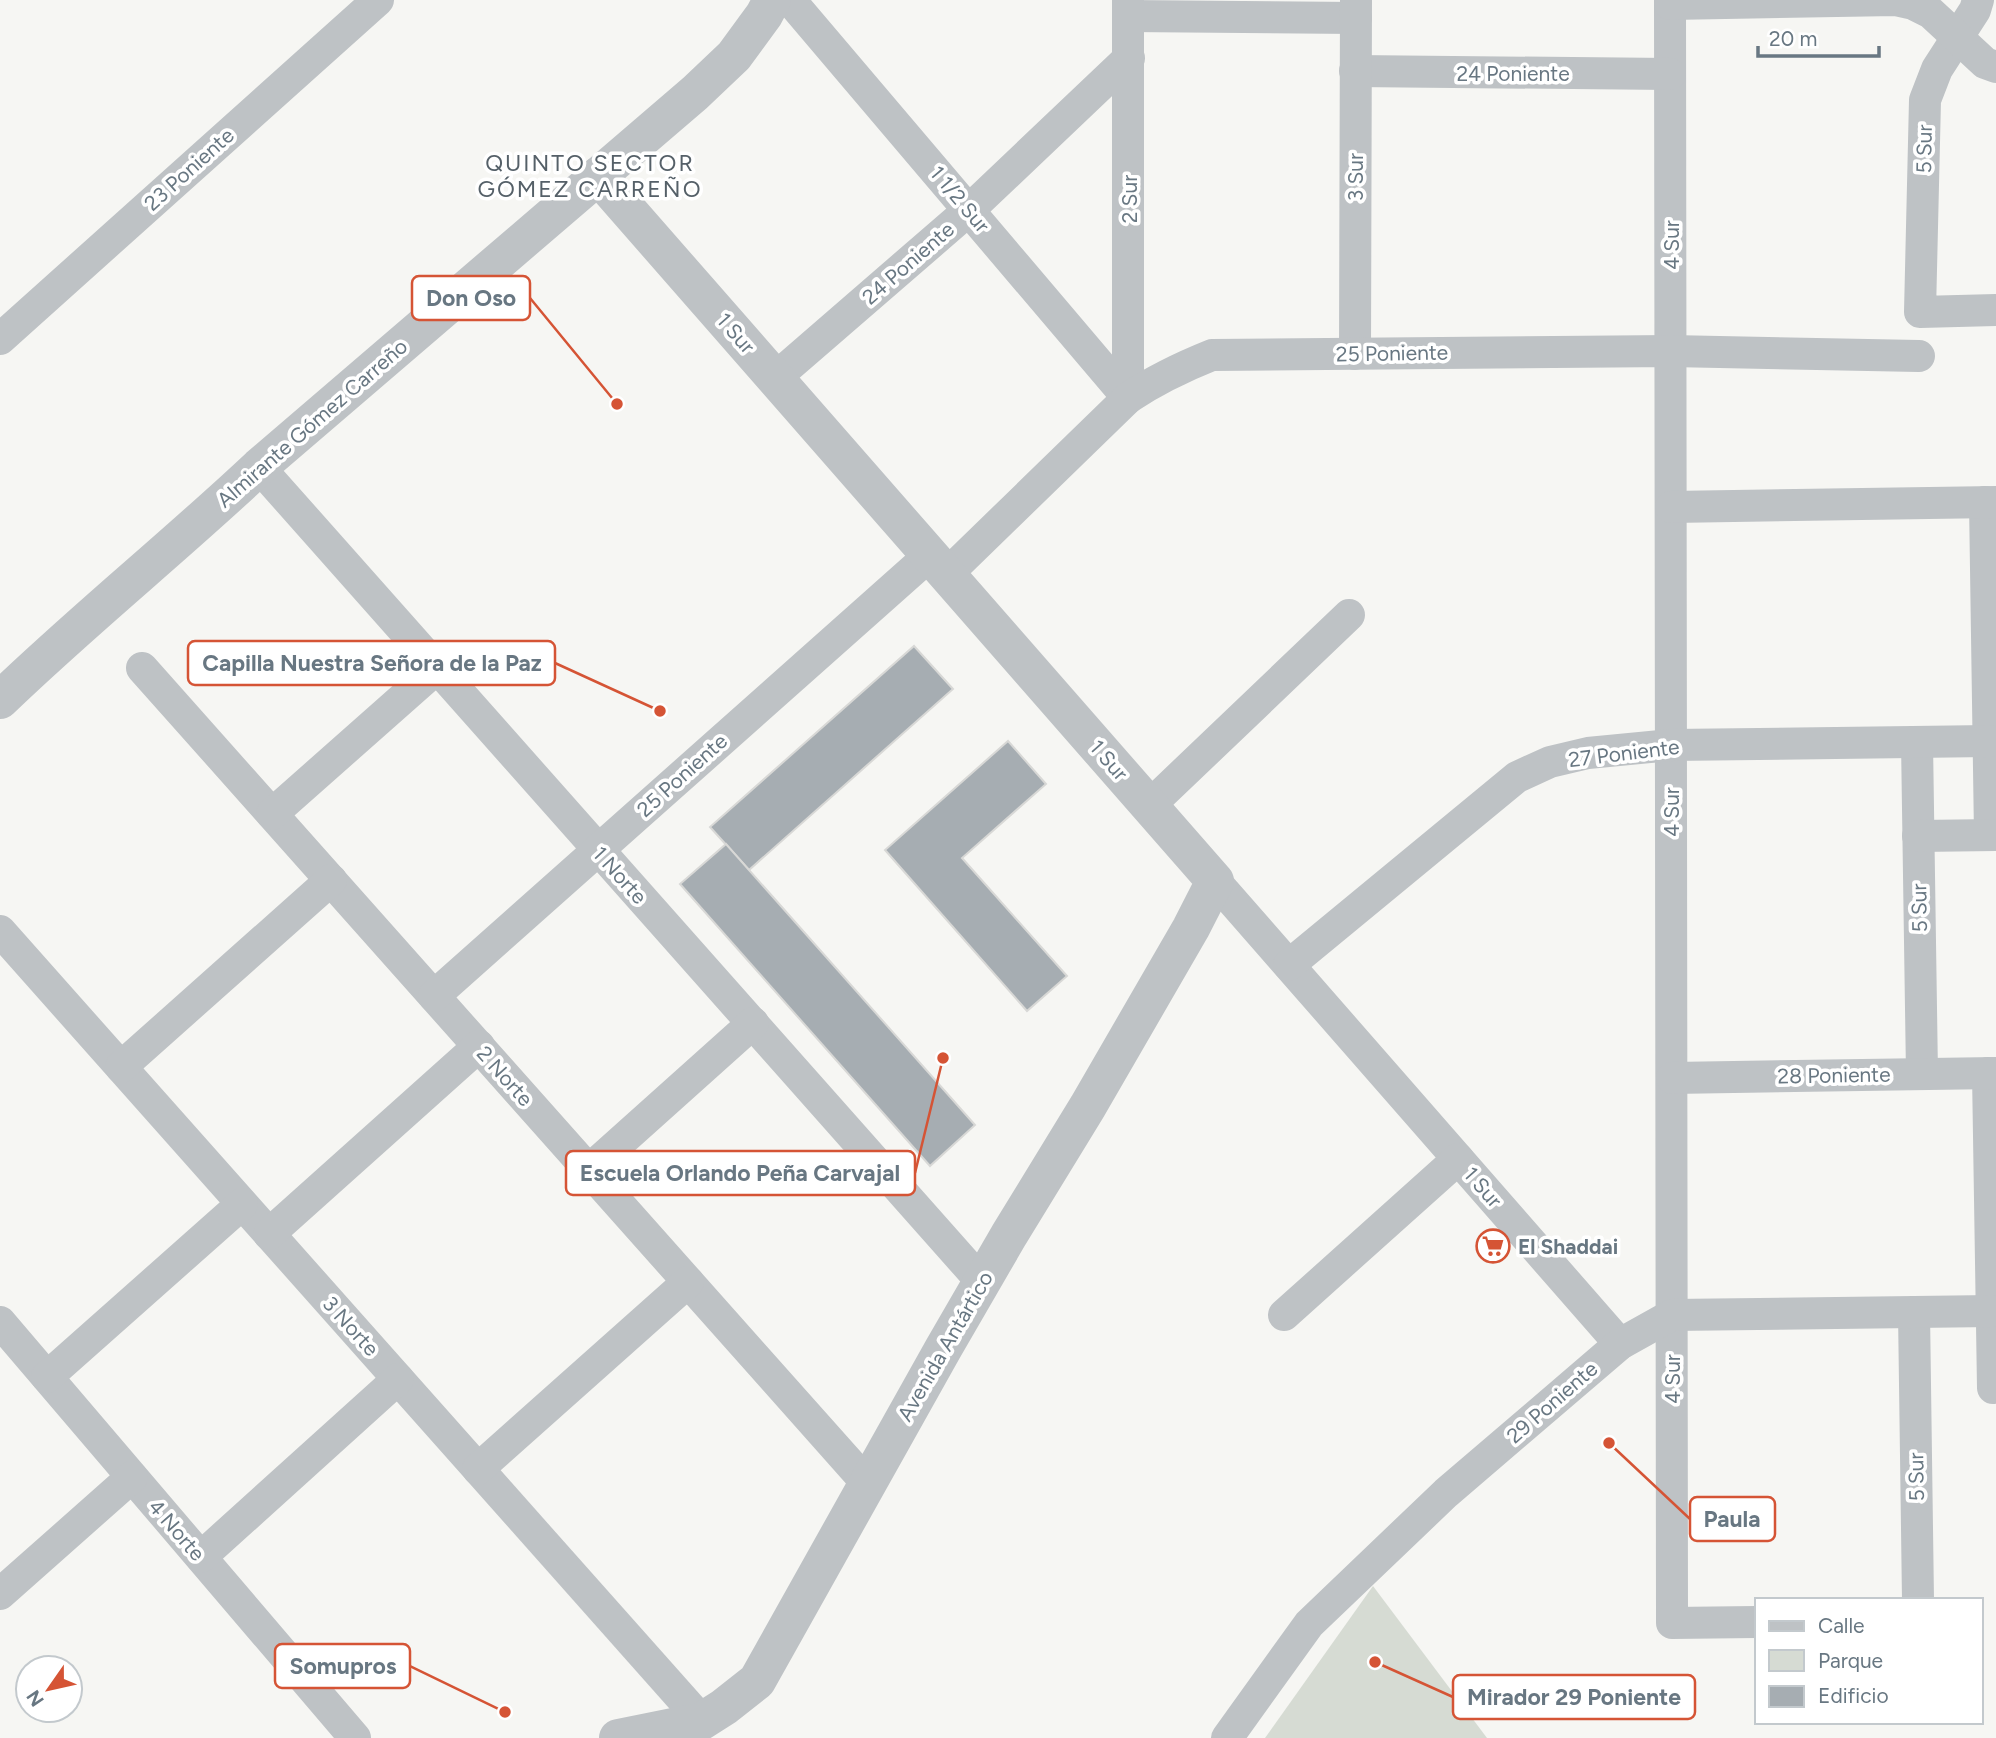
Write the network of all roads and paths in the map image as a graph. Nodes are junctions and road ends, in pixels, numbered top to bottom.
1 (378, 0) edge
2 (772, 0) edge
3 (790, 0) edge
4 (1978, 0) edge
5 (1670, 2) edge
6 (1128, 8) edge
7 (1356, 9) edge
8 (1957, 37) junction
9 (1129, 58) junction
10 (1996, 67) edge
11 (1355, 71) junction
12 (1670, 74) junction
13 (598, 176) junction
14 (969, 210) junction
15 (1996, 310) edge
16 (0, 339) edge
17 (1671, 351) junction
18 (1354, 354) junction
19 (1919, 356) dead end
20 (775, 378) junction
21 (1128, 398) junction
22 (259, 467) junction
23 (1990, 502) edge
24 (1671, 507) junction
25 (938, 564) junction
26 (1349, 615) dead end
27 (142, 668) dead end
28 (437, 668) junction
29 (0, 700) edge
30 (1989, 741) junction
31 (1917, 742) junction
32 (1671, 745) junction
33 (1149, 806) junction
34 (272, 814) junction
35 (1993, 835) edge
36 (1918, 836) junction
37 (598, 850) junction
38 (331, 880) junction
39 (1215, 881) junction
40 (0, 932) edge
41 (1289, 965) junction
42 (435, 996) junction
43 (753, 1023) junction
44 (479, 1046) junction
45 (121, 1068) junction
46 (1992, 1073) edge
47 (1922, 1074) junction
48 (1672, 1078) junction
49 (1458, 1159) junction
50 (589, 1170) junction
51 (242, 1204) junction
52 (269, 1234) junction
53 (688, 1282) junction
54 (982, 1282) junction
55 (1992, 1311) junction
56 (1914, 1312) junction
57 (1284, 1315) dead end
58 (1672, 1315) junction
59 (0, 1322) edge
60 (1620, 1344) junction
61 (47, 1377) junction
62 (398, 1379) junction
63 (1993, 1388) dead end
64 (478, 1469) junction
65 (132, 1477) junction
66 (867, 1483) junction
67 (201, 1557) junction
68 (0, 1594) edge
69 (1918, 1598) edge
70 (1755, 1622) edge
71 (702, 1721) junction
72 (355, 1738) edge
73 (618, 1738) edge
74 (1227, 1738) edge

1 - 16 street, 23 Poniente
2 - 13 street, Almirante Gómez Carreño
3 - 14 street, 1 1/2 Sur
4 - 8 street, 5 Sur
5 - 8 street
5 - 12 street, 4 Sur
6 - 7 street
6 - 9 street, 2 Sur
7 - 11 street, 3 Sur
8 - 10 street
8 - 15 street, 5 Sur
9 - 14 street, 24 Poniente
9 - 21 street, 2 Sur
11 - 12 street, 24 Poniente
11 - 18 street, 3 Sur
12 - 17 street, 4 Sur
13 - 20 street, 1 Sur
13 - 22 street, Almirante Gómez Carreño
14 - 20 street, 24 Poniente
14 - 21 street, 1 1/2 Sur
17 - 18 street, 25 Poniente
17 - 19 street, 25 Poniente
17 - 24 street, 4 Sur
18 - 21 street, 25 Poniente
20 - 25 street, 1 Sur
21 - 25 street, 25 Poniente
22 - 28 street, 1 Norte
22 - 29 street, Almirante Gómez Carreño
23 - 24 street
23 - 30 street
24 - 32 street, 4 Sur
25 - 33 street, 1 Sur
25 - 37 street, 25 Poniente
26 - 33 street
27 - 34 street, 2 Norte
28 - 34 street
28 - 37 street, 1 Norte
30 - 31 street, 27 Poniente
30 - 35 street
31 - 32 street, 27 Poniente
31 - 36 street, 5 Sur
32 - 41 street, 27 Poniente
32 - 48 street, 4 Sur
33 - 39 street, 1 Sur
34 - 38 street, 2 Norte
35 - 36 street
36 - 47 street, 5 Sur
37 - 42 street, 25 Poniente
37 - 43 street, 1 Norte
38 - 42 street, 2 Norte
38 - 45 street
39 - 41 street, 1 Sur
39 - 54 street, Avenida Antártico
40 - 45 street, 3 Norte
41 - 49 street, 1 Sur
42 - 44 street, 2 Norte
43 - 50 street
43 - 54 street, 1 Norte
44 - 50 street, 2 Norte
44 - 52 street
45 - 51 street, 3 Norte
46 - 47 street, 28 Poniente
46 - 55 street
47 - 48 street, 28 Poniente
48 - 58 street, 4 Sur
49 - 57 street
49 - 60 street, 1 Sur
50 - 53 street, 2 Norte
51 - 52 street, 3 Norte
51 - 61 street
52 - 62 street, 3 Norte
53 - 64 street
53 - 66 street, 2 Norte
54 - 66 street, Avenida Antártico
55 - 56 street, 29 Poniente
55 - 63 street
56 - 58 street, 29 Poniente
56 - 69 street, 5 Sur
58 - 60 street, 29 Poniente
58 - 70 street, 4 Sur
59 - 61 street, 4 Norte
60 - 74 street, 29 Poniente
61 - 65 street, 4 Norte
62 - 64 street, 3 Norte
62 - 67 street
64 - 71 street, 3 Norte
65 - 67 street, 4 Norte
65 - 68 street
66 - 71 street, Avenida Antártico
67 - 72 street, 4 Norte
71 - 73 street, Avenida Antártico

